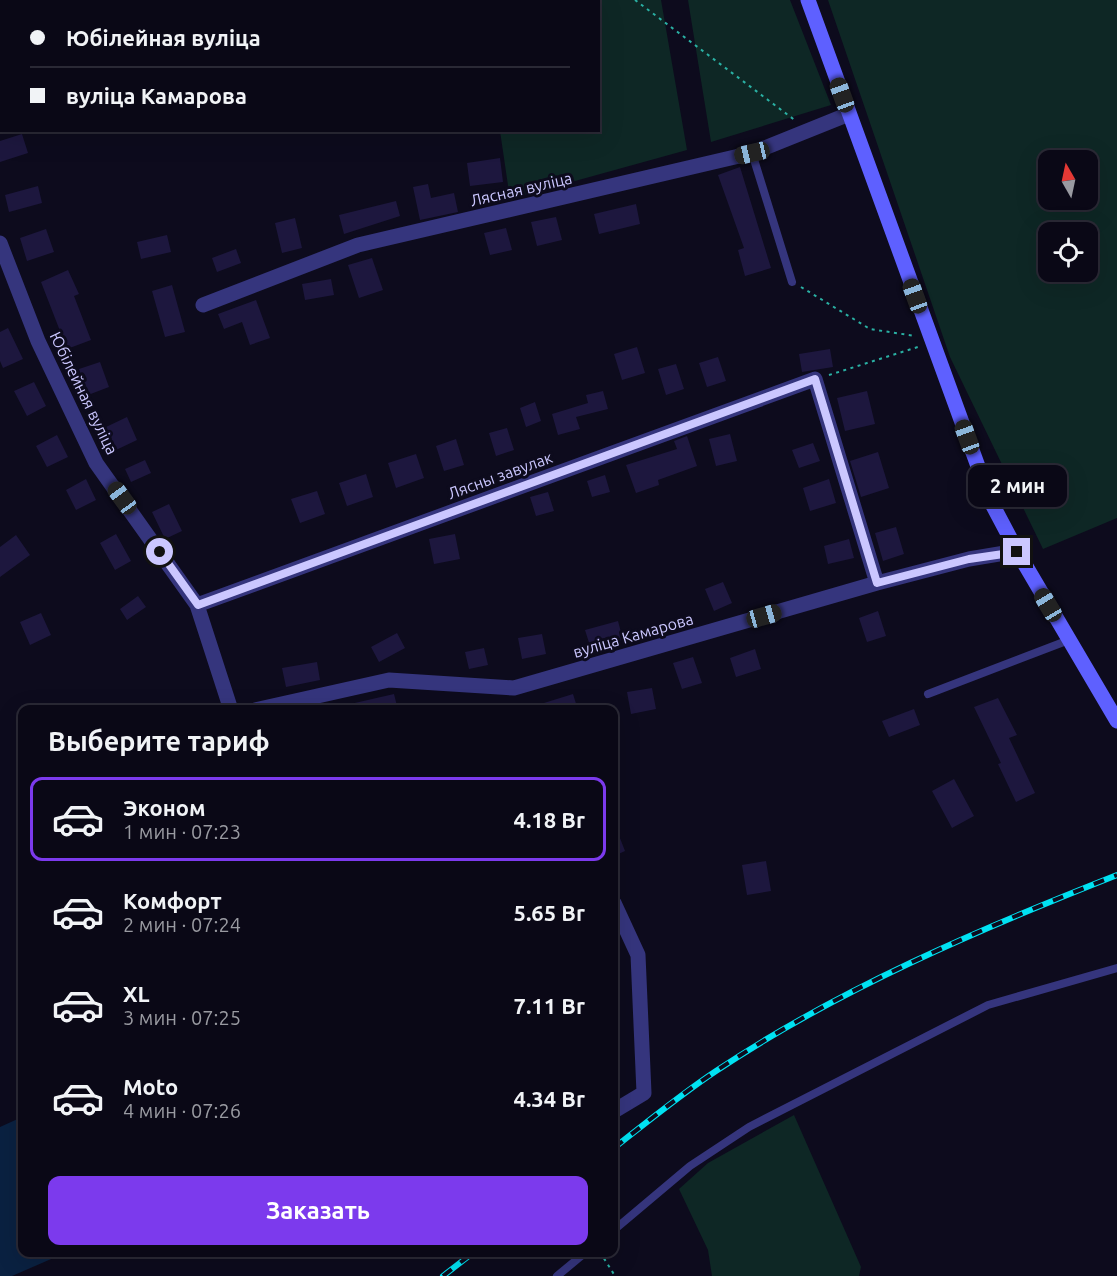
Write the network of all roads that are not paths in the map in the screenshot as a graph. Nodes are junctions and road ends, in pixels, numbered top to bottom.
1 (808, 0) edge
2 (849, 114) junction
3 (752, 153) junction
4 (0, 243) edge
5 (792, 282) road end
6 (203, 305) dead end
7 (1017, 552) junction
8 (877, 583) junction
9 (198, 605) junction
10 (1070, 640) junction
11 (928, 694) dead end
12 (229, 705) edge
13 (277, 705) edge
14 (1117, 721) edge
15 (618, 912) edge
16 (1117, 968) edge
17 (618, 1109) edge
18 (618, 1227) edge
19 (580, 1257) edge
20 (557, 1276) edge

1 - 2 main road
2 - 3 street, Лясная вуліца
2 - 7 main road
3 - 5 lane
3 - 6 street, Лясная вуліца
4 - 9 street, Юбілейная вуліца
7 - 8 street, вуліца Камарова
7 - 10 main road
8 - 9 street, Лясны завулак
8 - 13 street, вуліца Камарова
9 - 12 street, Юбілейная вуліца
10 - 11 lane
10 - 14 main road
15 - 17 street
16 - 18 lane
19 - 20 lane

